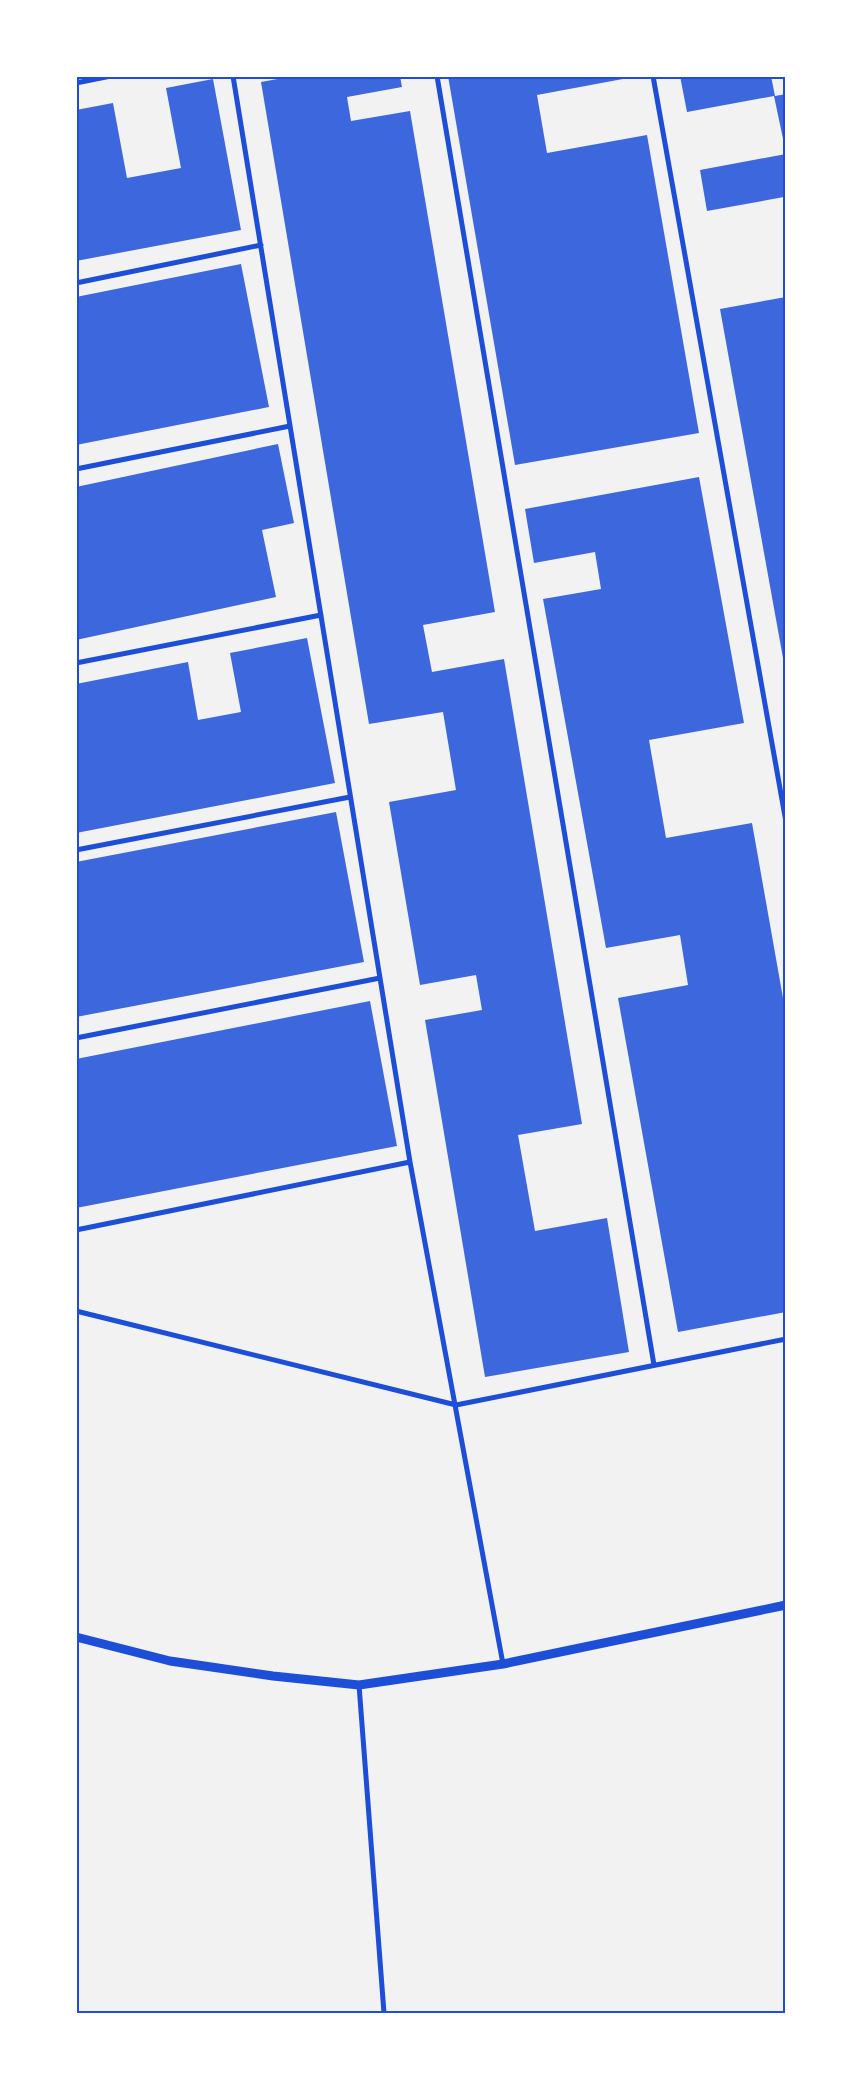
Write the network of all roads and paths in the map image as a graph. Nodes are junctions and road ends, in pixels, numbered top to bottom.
1 (111, 76) edge
2 (233, 76) edge
3 (437, 76) edge
4 (654, 76) edge
5 (76, 83) edge
6 (261, 245) junction
7 (76, 283) edge
8 (290, 426) junction
9 (76, 469) edge
10 (321, 615) junction
11 (76, 663) edge
12 (350, 796) junction
13 (786, 822) edge
14 (76, 850) edge
15 (380, 978) junction
16 (76, 1038) edge
17 (410, 1162) junction
18 (76, 1230) edge
19 (76, 1311) edge
20 (786, 1339) edge
21 (654, 1365) junction
22 (456, 1405) junction
23 (786, 1605) edge
24 (76, 1637) edge
25 (503, 1664) junction
26 (359, 1685) junction
27 (384, 2013) edge

1 - 5 street
2 - 6 street
3 - 21 street
4 - 13 street
6 - 7 street
6 - 8 street
8 - 9 street
8 - 10 street
10 - 11 street
10 - 12 street
12 - 14 street
12 - 15 street
15 - 16 street
15 - 17 street
17 - 18 street
17 - 22 street
19 - 22 street
20 - 21 street
21 - 22 street
22 - 25 street
23 - 25 street
24 - 26 street
25 - 26 street
26 - 27 street

